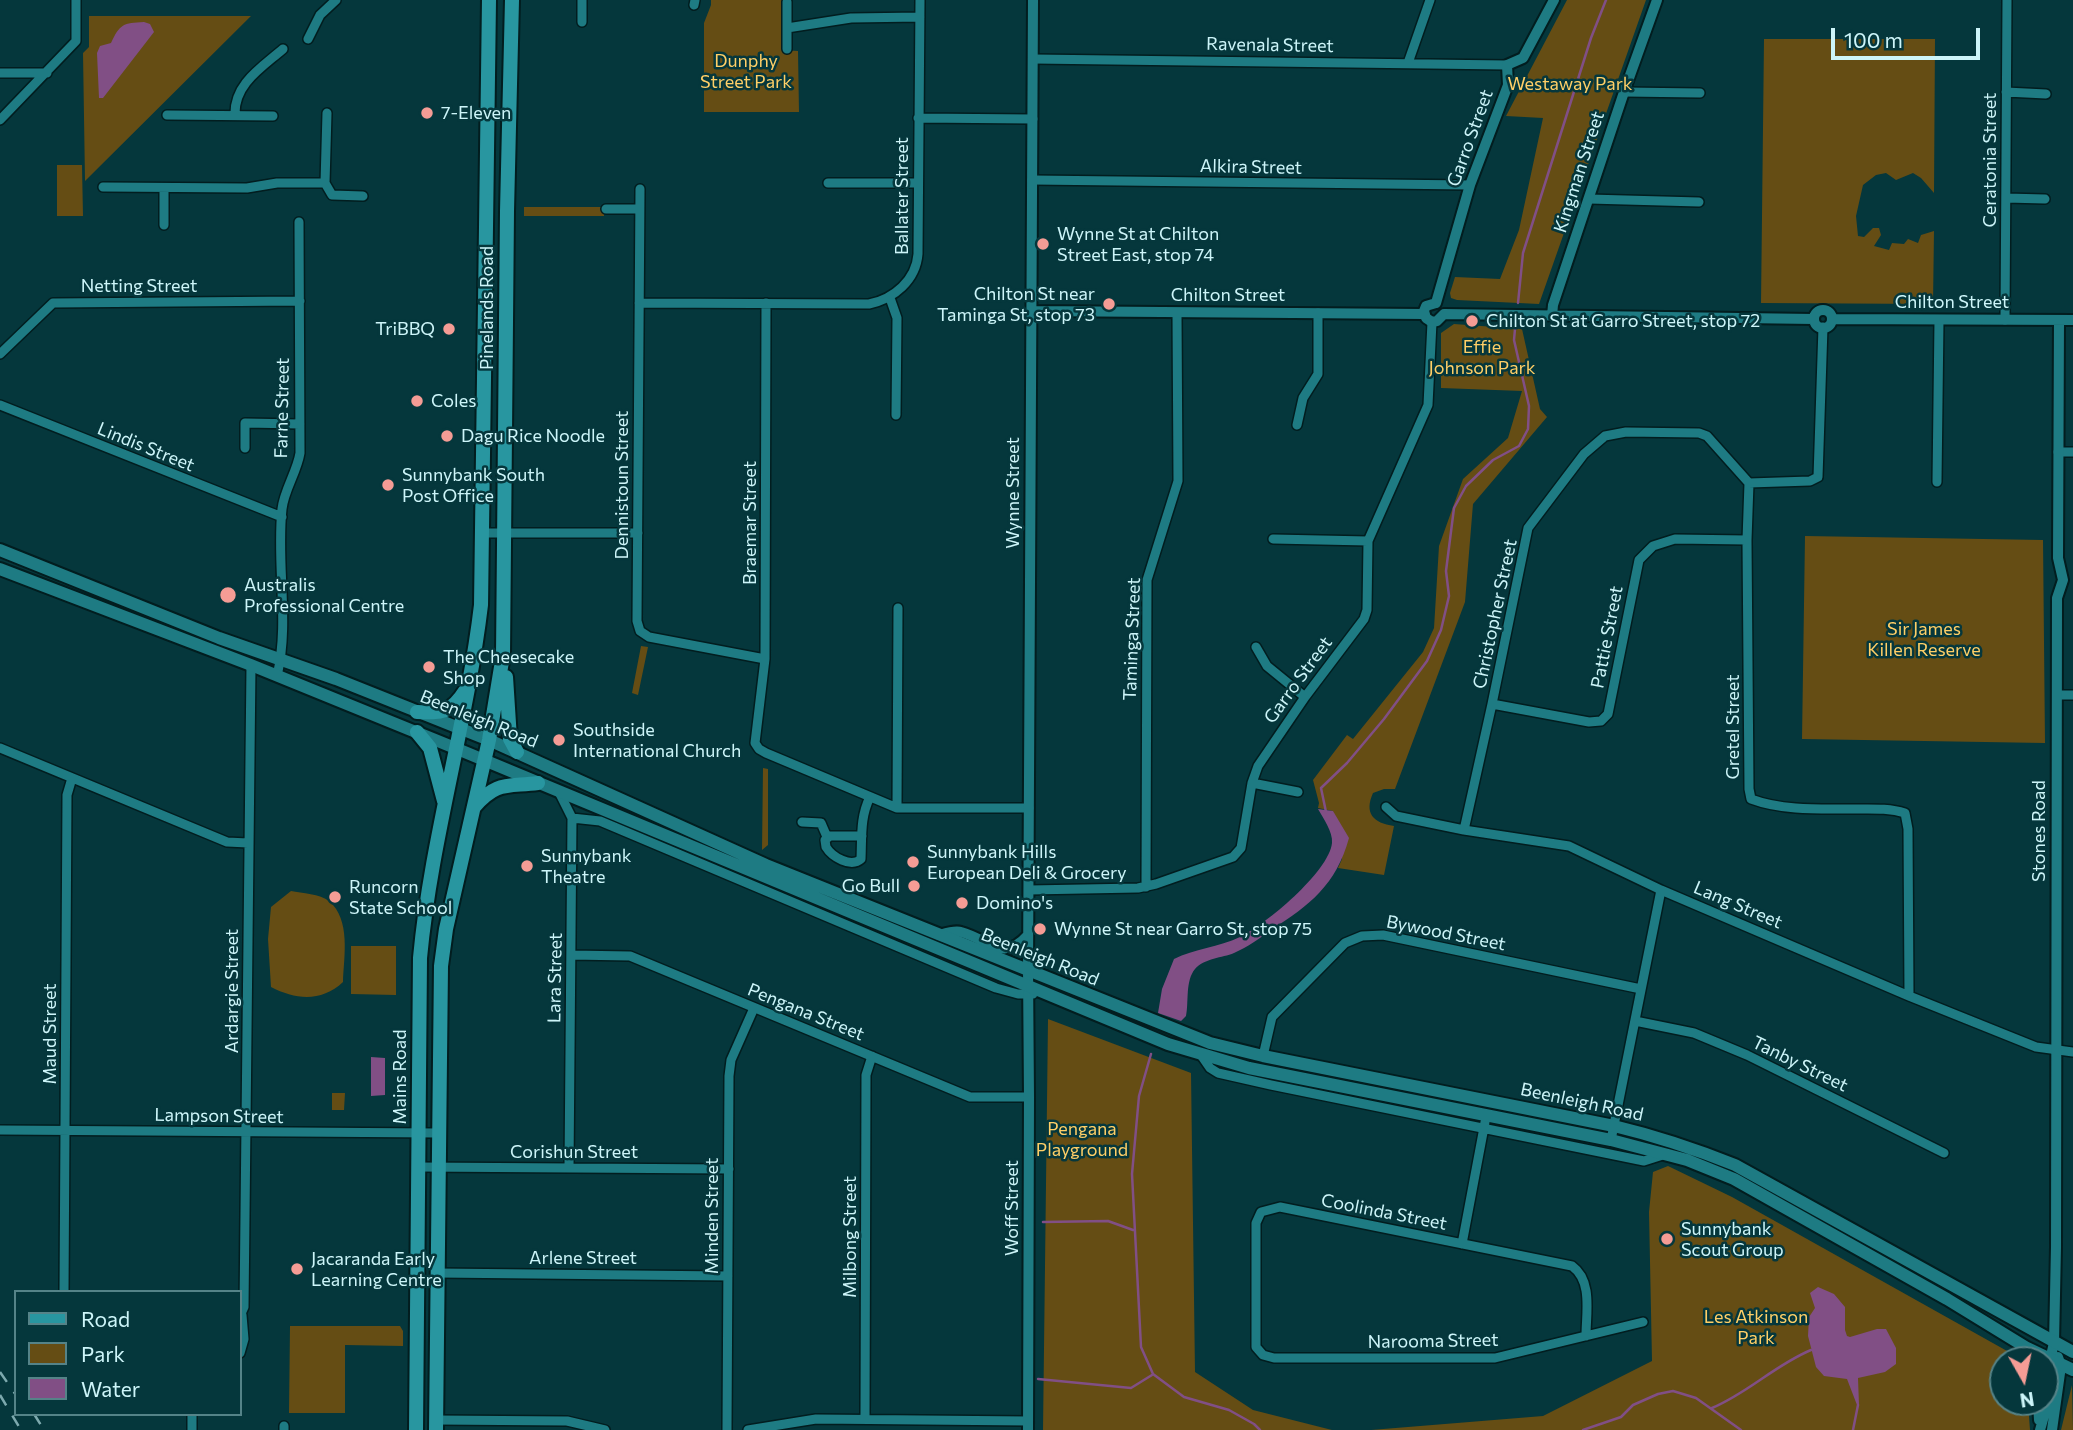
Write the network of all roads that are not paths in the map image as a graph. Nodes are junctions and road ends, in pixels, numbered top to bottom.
1 (76, 0) edge
2 (336, 0) edge
3 (489, 0) edge
4 (512, 0) edge
5 (582, 0) edge
6 (920, 0) edge
7 (1033, 0) edge
8 (1430, 0) edge
9 (1554, 0) edge
10 (1657, 0) edge
11 (2007, 0) edge
12 (787, 2) edge
13 (920, 17) junction
14 (582, 22) dead end
15 (787, 28) junction
16 (308, 39) dead end
17 (787, 48) dead end
18 (283, 49) dead end
19 (1033, 59) junction
20 (1408, 63) junction
21 (1507, 65) junction
22 (0, 72) edge
23 (47, 73) junction
24 (1623, 92) junction
25 (2006, 92) junction
26 (1700, 93) dead end
27 (2046, 94) dead end
28 (327, 113) dead end
29 (167, 114) dead end
30 (235, 115) junction
31 (273, 116) dead end
32 (918, 118) junction
33 (1033, 119) junction
34 (0, 120) edge
35 (1032, 180) junction
36 (325, 183) junction
37 (828, 183) dead end
38 (918, 183) junction
39 (1470, 185) junction
40 (103, 187) dead end
41 (164, 188) junction
42 (640, 189) dead end
43 (363, 196) dead end
44 (2006, 198) junction
45 (1589, 199) junction
46 (2045, 199) dead end
47 (1699, 202) dead end
48 (606, 209) dead end
49 (639, 209) junction
50 (299, 222) dead end
51 (164, 225) dead end
52 (890, 298) junction
53 (300, 301) junction
54 (639, 303) junction
55 (766, 303) junction
56 (1436, 303) junction
57 (1031, 311) junction
58 (1177, 313) junction
59 (1318, 313) junction
60 (1444, 314) junction
61 (1552, 316) junction
62 (1428, 318) junction
63 (1814, 319) junction
64 (1832, 319) junction
65 (1939, 320) junction
66 (2005, 320) junction
67 (2059, 320) junction
68 (2073, 320) edge
69 (1823, 327) junction
70 (0, 354) edge
71 (0, 405) edge
72 (896, 415) dead end
73 (300, 424) junction
74 (1297, 425) dead end
75 (245, 448) dead end
76 (2058, 452) junction
77 (2073, 453) edge
78 (1937, 482) dead end
79 (1749, 483) junction
80 (282, 517) junction
81 (483, 533) junction
82 (504, 533) junction
83 (638, 533) junction
84 (1273, 539) dead end
85 (1747, 540) junction
86 (1368, 541) junction
87 (0, 550) edge
88 (0, 569) edge
89 (2068, 580) edge
90 (898, 608) dead end
91 (1256, 647) dead end
92 (503, 655) junction
93 (281, 659) junction
94 (765, 659) junction
95 (251, 666) junction
96 (276, 676) junction
97 (469, 684) junction
98 (2057, 695) junction
99 (2073, 695) edge
100 (1305, 697) junction
101 (1492, 704) junction
102 (417, 712) junction
103 (458, 728) junction
104 (416, 733) junction
105 (489, 740) junction
106 (0, 748) edge
107 (455, 748) junction
108 (517, 752) junction
109 (484, 760) junction
110 (72, 778) junction
111 (538, 783) junction
112 (1252, 783) junction
113 (559, 792) junction
114 (1298, 792) dead end
115 (870, 797) junction
116 (445, 806) junction
117 (1386, 807) dead end
118 (897, 808) junction
119 (1029, 808) junction
120 (472, 810) junction
121 (572, 818) junction
122 (802, 822) dead end
123 (1464, 830) junction
124 (862, 836) junction
125 (827, 837) junction
126 (248, 843) junction
127 (1146, 887) junction
128 (1029, 890) junction
129 (1661, 890) junction
130 (939, 935) junction
131 (1028, 935) junction
132 (571, 955) junction
133 (1027, 970) junction
134 (1641, 989) junction
135 (1028, 990) junction
136 (1909, 996) junction
137 (754, 1008) junction
138 (1635, 1021) junction
139 (2057, 1051) junction
140 (2073, 1052) edge
141 (872, 1056) junction
142 (1263, 1056) junction
143 (1029, 1097) junction
144 (1489, 1101) junction
145 (1485, 1121) junction
146 (1614, 1126) junction
147 (0, 1130) edge
148 (65, 1130) junction
149 (246, 1132) junction
150 (419, 1133) junction
151 (438, 1133) junction
152 (1611, 1140) junction
153 (1944, 1153) dead end
154 (1668, 1154) junction
155 (418, 1167) junction
156 (438, 1167) junction
157 (569, 1168) junction
158 (729, 1169) junction
159 (1462, 1244) junction
160 (438, 1273) junction
161 (728, 1276) junction
162 (64, 1290) edge
163 (242, 1312) edge
164 (1643, 1322) dead end
165 (242, 1323) edge
166 (1586, 1336) junction
167 (2054, 1343) junction
168 (242, 1346) edge
169 (2018, 1346) edge
170 (2073, 1353) edge
171 (1263, 1354) joint
172 (2061, 1365) edge
173 (865, 1419) junction
174 (436, 1425) edge
175 (1028, 1425) edge
176 (566, 1426) edge
177 (416, 1430) edge
178 (605, 1430) edge
179 (727, 1430) edge
180 (748, 1430) edge
181 (2040, 1430) edge
182 (2052, 1430) edge

1 - 23 street
2 - 16 street
3 - 81 main road, Pinelands Road
4 - 82 main road, Pinelands Road
5 - 14 street
6 - 13 street, Ballater Street
7 - 19 street, Wynne Street
8 - 20 street
9 - 21 street
10 - 24 street, Kingman Street
11 - 25 street, Ceratonia Street
12 - 15 street
13 - 15 street
13 - 32 street, Ballater Street
15 - 17 street
18 - 30 street
19 - 20 street, Ravenala Street
19 - 33 street, Wynne Street
20 - 21 street, Ravenala Street
21 - 39 street, Garro Street
22 - 23 street
23 - 34 street
24 - 26 street
24 - 45 street, Kingman Street
25 - 27 street
25 - 44 street, Ceratonia Street
28 - 36 street
29 - 30 street
30 - 31 street
32 - 33 street
32 - 38 street, Ballater Street
33 - 35 street, Wynne Street
35 - 39 street, Alkira Street
35 - 57 street, Wynne Street
36 - 41 street
36 - 43 street
37 - 38 street
38 - 52 street, Ballater Street
39 - 56 street, Garro Street
40 - 41 street
41 - 51 street
42 - 49 street, Dennistoun Street
44 - 46 street
44 - 66 street, Ceratonia Street
45 - 47 street
45 - 61 street, Kingman Street
48 - 49 street
49 - 54 street, Dennistoun Street
50 - 53 street, Farne Street
52 - 55 street
52 - 72 street
53 - 70 street, Netting Street
53 - 73 street, Farne Street
54 - 55 street
54 - 83 street, Dennistoun Street
55 - 94 street, Braemar Street
56 - 60 street
56 - 62 street
57 - 58 street, Chilton Street
57 - 119 street, Wynne Street
58 - 59 street, Chilton Street
58 - 127 street, Taminga Street
59 - 62 street, Chilton Street
59 - 74 street
60 - 61 street
60 - 62 street
61 - 63 street
62 - 86 street, Garro Street
63 - 64 street
63 - 69 street
64 - 65 street, Chilton Street
64 - 69 street
65 - 66 street, Chilton Street
65 - 78 street
66 - 67 street, Chilton Street
67 - 68 street, Chilton Street
67 - 76 street, Stones Road
69 - 79 street
71 - 80 street, Lindis Street
73 - 75 street
73 - 80 street, Farne Street
76 - 77 street
76 - 89 street, Stones Road
79 - 85 street, Gretel Street
79 - 101 street, Christopher Street
80 - 93 street, Farne Street
81 - 82 street
81 - 97 main road, Pinelands Road
82 - 83 street
82 - 92 main road, Pinelands Road
83 - 94 street, Dennistoun Street
84 - 86 street
85 - 101 street, Pattie Street
85 - 136 street, Gretel Street
86 - 100 street, Garro Street
87 - 93 main road, Beenleigh Road
88 - 95 main road, Beenleigh Road
89 - 98 street, Stones Road
90 - 118 street
91 - 100 street
92 - 105 main road, Pinelands Road
92 - 108 main road
93 - 96 street, Farne Street
93 - 102 main road, Beenleigh Road
94 - 115 street, Braemar Street
95 - 96 main road, Beenleigh Road
95 - 126 street, Ardargie Street
96 - 104 main road, Beenleigh Road
97 - 102 main road
97 - 103 main road, Pinelands Road
98 - 99 street
98 - 139 street, Stones Road
100 - 112 street, Garro Street
101 - 123 street, Christopher Street
102 - 103 main road, Beenleigh Road
103 - 105 main road, Beenleigh Road
103 - 107 main road, Mains Road
104 - 107 main road, Beenleigh Road
104 - 116 main road
105 - 108 main road, Beenleigh Road
105 - 109 main road
106 - 110 street
107 - 109 main road, Beenleigh Road
107 - 116 main road, Mains Road
108 - 130 main road, Beenleigh Road
109 - 111 main road, Beenleigh Road
109 - 120 main road
110 - 126 street
110 - 148 street, Maud Street
111 - 113 main road, Beenleigh Road
111 - 120 main road
112 - 114 street
112 - 127 street, Garro Street
113 - 121 street, Lara Street
113 - 135 main road, Beenleigh Road
115 - 118 street
115 - 124 street
116 - 150 main road, Mains Road
117 - 123 street, Lang Street
118 - 119 street
119 - 128 street, Wynne Street
120 - 151 main road
121 - 132 street, Lara Street
121 - 135 street, Beenleigh Road
122 - 125 street
123 - 129 street, Lang Street
124 - 125 street
124 - 125 street
126 - 149 street, Ardargie Street
127 - 128 street, Garro Street
128 - 131 street, Wynne Street
129 - 134 street
129 - 136 street, Lang Street
130 - 131 street
130 - 133 main road, Beenleigh Road
131 - 133 street, Wynne Street
132 - 137 street, Pengana Street
132 - 157 street, Lara Street
133 - 135 street, Wynne Street
133 - 142 main road, Beenleigh Road
134 - 138 street
134 - 142 street, Bywood Street
135 - 143 street, Woff Street
135 - 145 main road, Beenleigh Road
136 - 139 street, Lang Street
137 - 141 street, Pengana Street
137 - 158 street, Minden Street
138 - 146 street
138 - 153 street, Tanby Street
139 - 140 street, Lang Street
139 - 167 street, Stones Road
141 - 143 street, Pengana Street
141 - 173 street, Milbong Street
142 - 144 main road, Beenleigh Road
143 - 175 street, Woff Street
144 - 145 street
144 - 146 main road, Beenleigh Road
145 - 152 main road, Beenleigh Road
145 - 154 street, Beenleigh Road
145 - 159 street
146 - 152 street
146 - 167 main road, Beenleigh Road
147 - 148 street, Lampson Street
148 - 149 street, Lampson Street
148 - 162 street, Maud Street
149 - 150 street, Lampson Street
149 - 163 street, Ardargie Street
150 - 151 street, Lampson Street
150 - 155 main road, Mains Road
151 - 156 main road
152 - 154 main road, Beenleigh Road
154 - 169 main road, Beenleigh Road
155 - 156 street, Corishun Street
155 - 177 main road, Mains Road
156 - 157 street, Corishun Street
156 - 160 main road
157 - 158 street, Corishun Street
158 - 161 street, Minden Street
159 - 166 street, Coolinda Street
159 - 171 street, Coolinda Street
160 - 161 street, Arlene Street
160 - 174 main road
161 - 179 street, Minden Street
164 - 166 street, Narooma Street
165 - 168 street, Ardargie Street
166 - 171 street, Narooma Street
167 - 170 main road, Beenleigh Road
167 - 172 street, Stones Road
172 - 181 street, Stones Road
172 - 182 street, Stones Road
173 - 175 street
173 - 180 street
174 - 176 street
176 - 178 street

